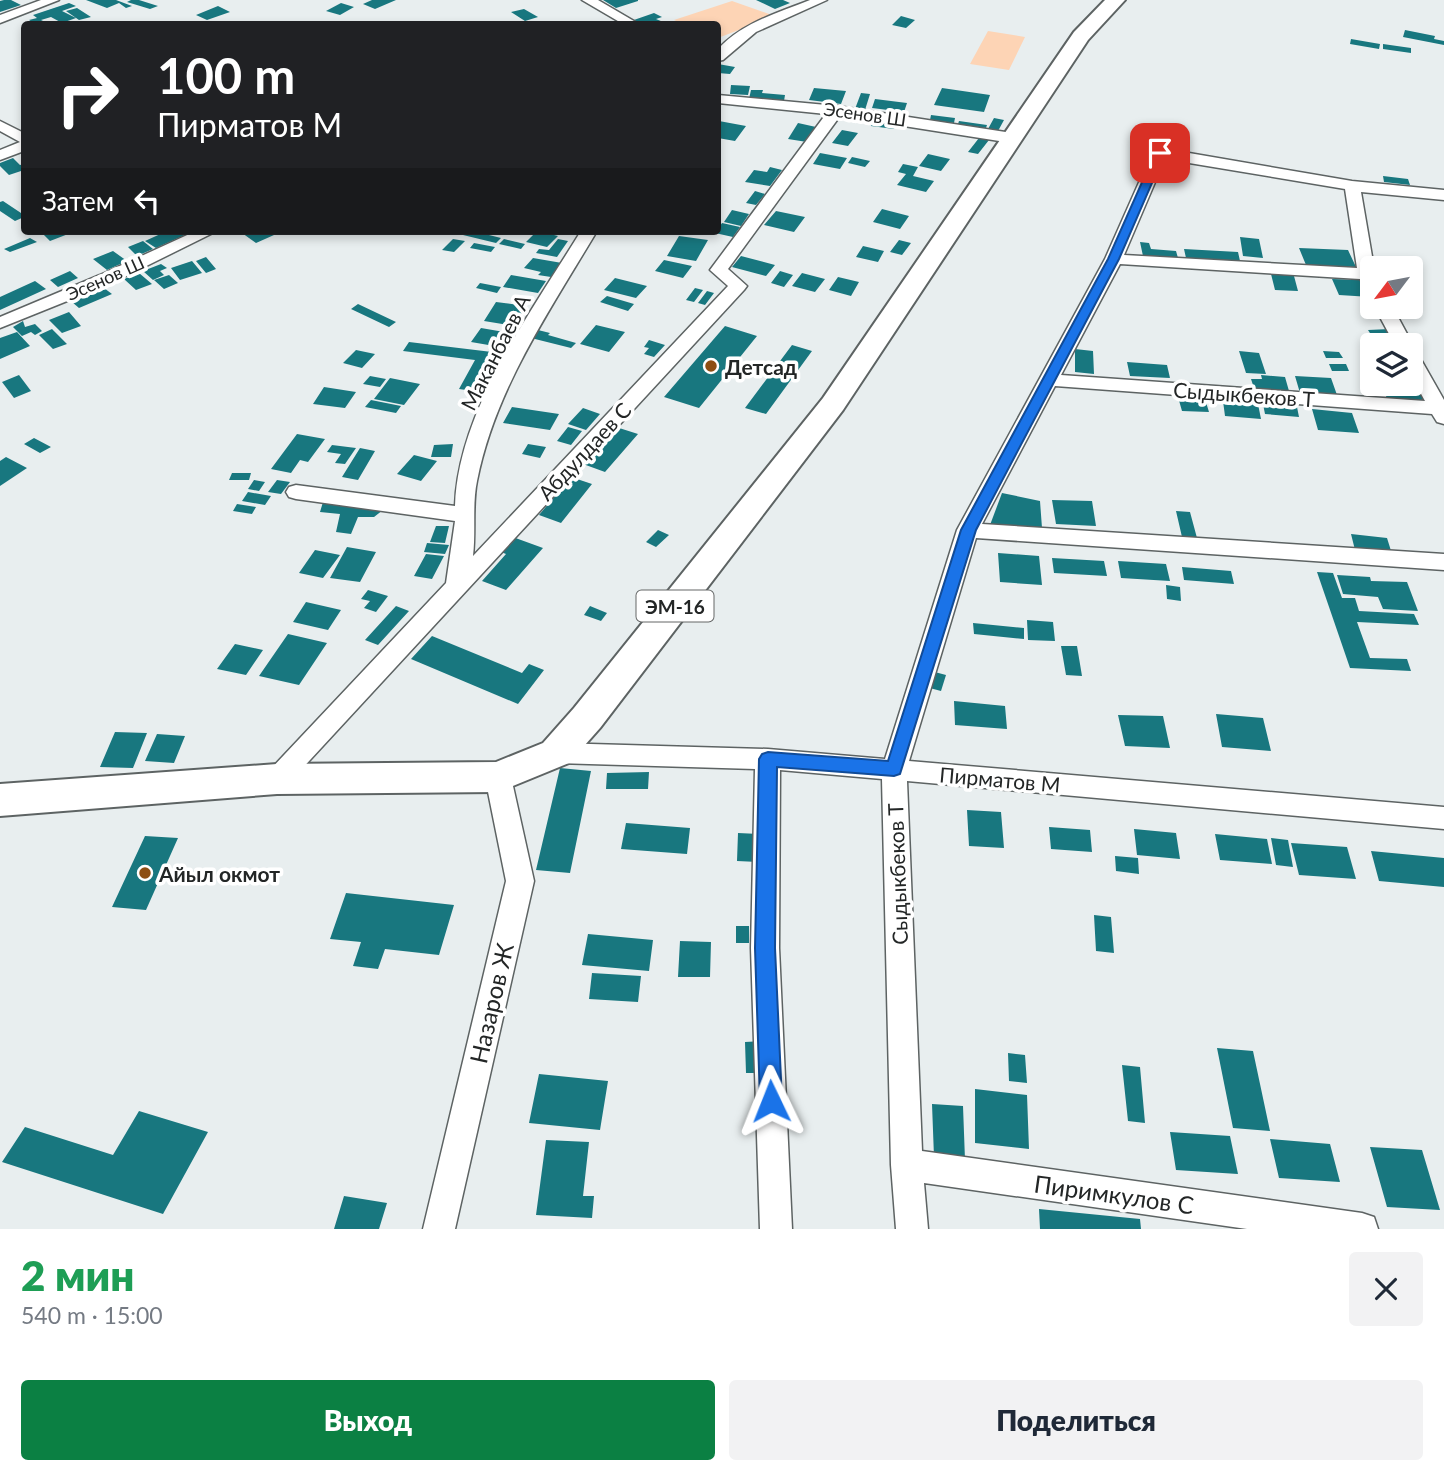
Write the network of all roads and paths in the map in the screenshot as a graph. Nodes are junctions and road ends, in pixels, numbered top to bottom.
1 (53, 0) edge
2 (588, 0) edge
3 (821, 0) edge
4 (1116, 0) edge
5 (799, 3) edge
6 (0, 19) edge
7 (626, 21) edge
8 (721, 53) edge
9 (721, 99) edge
10 (837, 110) junction
11 (0, 125) edge
12 (21, 137) edge
13 (1012, 138) junction
14 (21, 147) edge
15 (0, 155) edge
16 (1352, 186) junction
17 (1444, 195) edge
18 (200, 235) edge
19 (587, 235) edge
20 (1365, 256) edge
21 (1114, 259) junction
22 (1360, 279) edge
23 (0, 323) edge
24 (1049, 380) junction
25 (1423, 380) edge
26 (1441, 413) edge
27 (296, 492) dead end
28 (465, 515) junction
29 (968, 530) junction
30 (1444, 562) edge
31 (457, 587) junction
32 (556, 754) junction
33 (768, 759) junction
34 (894, 769) junction
35 (498, 777) junction
36 (277, 779) junction
37 (0, 800) edge
38 (1444, 818) edge
39 (907, 1165) junction
40 (439, 1229) edge
41 (776, 1229) edge
42 (912, 1229) edge
43 (1362, 1229) edge

1 - 6 street
2 - 7 street
3 - 5 street
4 - 13 highway, ЭМ-16
5 - 8 street
9 - 10 street, Эсенов Ш
10 - 13 street, Эсенов Ш
10 - 31 street, Абдулдаев С
11 - 12 street
13 - 32 highway, ЭМ-16
14 - 15 street
16 - 17 street
16 - 20 street
16 - 21 street, Сыдыкбеков Т
18 - 23 street, Эсенов Ш
19 - 28 street, Маканбаев А
21 - 22 street
21 - 24 street, Сыдыкбеков Т
24 - 26 street, Сыдыкбеков Т
24 - 29 street, Сыдыкбеков Т
25 - 26 street
27 - 28 street
28 - 31 street, Маканбаев А
29 - 30 street
29 - 34 street, Сыдыкбеков Т
31 - 36 street, Абдулдаев С
32 - 33 street, Пирматов М
32 - 35 highway, ЭМ-16
33 - 34 street, Пирматов М
33 - 41 street
34 - 38 street, Пирматов М
34 - 39 street, Сыдыкбеков Т
35 - 36 highway, ЭМ-16
35 - 40 street, Назаров Ж
36 - 37 highway, ЭМ-16
39 - 42 street, Сыдыкбеков Т
39 - 43 street, Пиримкулов С

